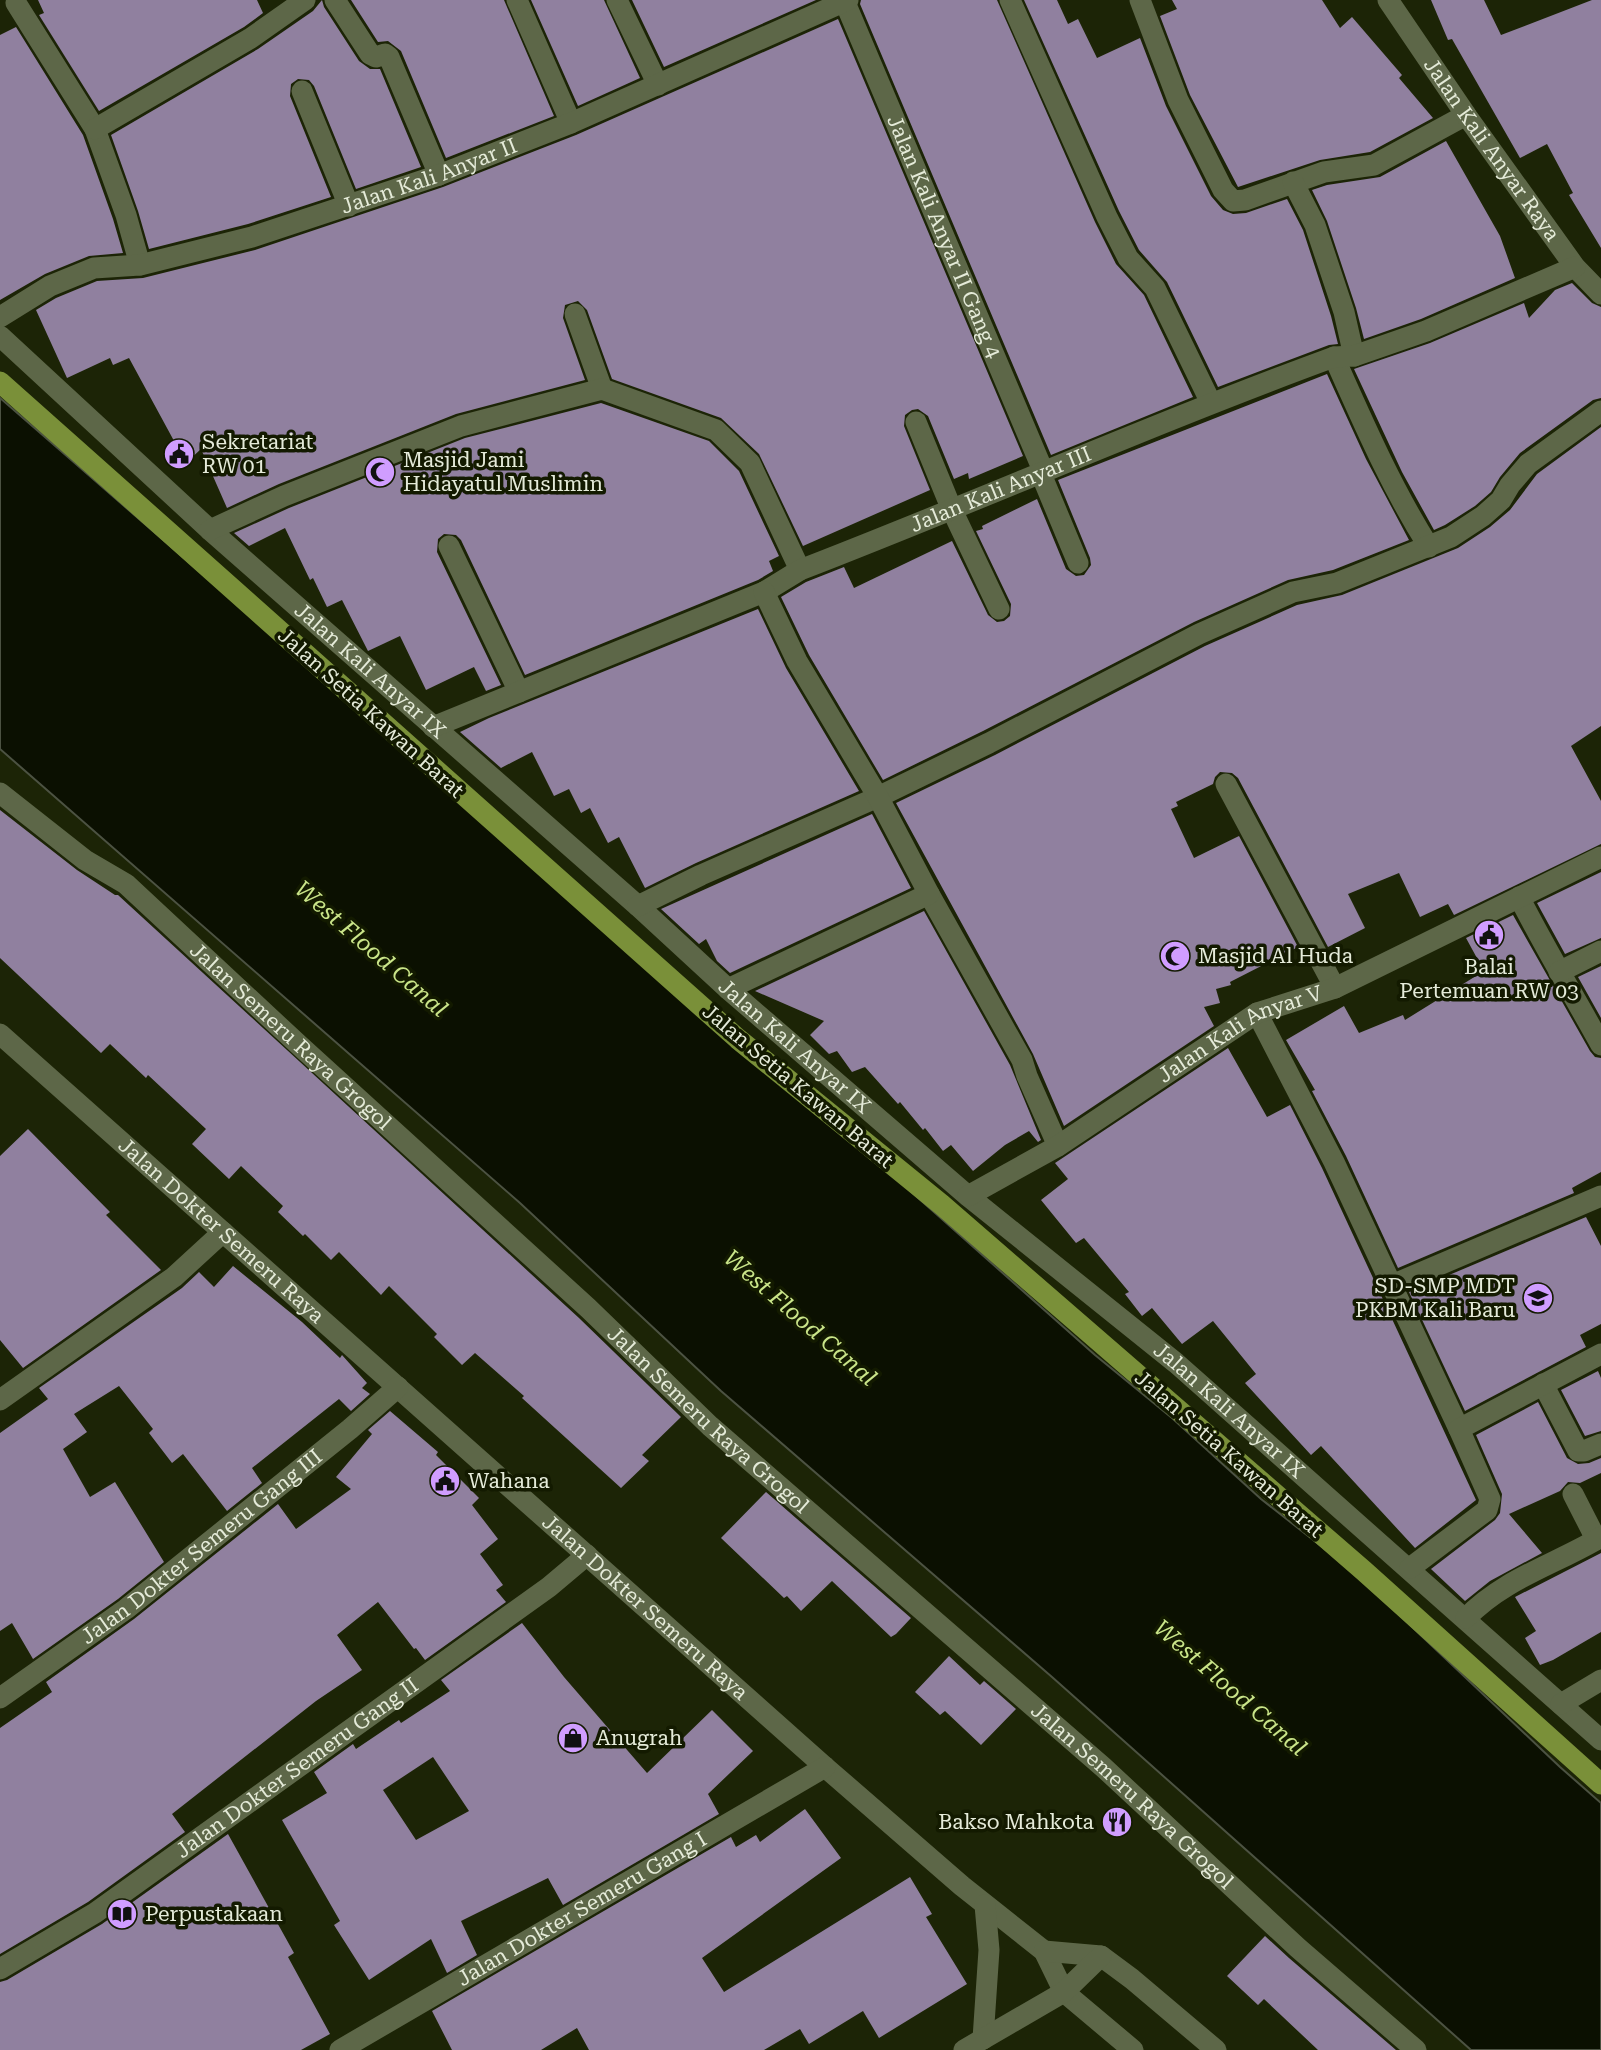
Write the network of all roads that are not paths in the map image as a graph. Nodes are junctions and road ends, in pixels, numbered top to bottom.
1 (306, 0) edge
2 (335, 0) edge
3 (517, 0) edge
4 (617, 0) edge
5 (845, 0) edge
6 (1010, 0) edge
7 (1140, 0) edge
8 (1388, 0) edge
9 (13, 5) edge
10 (658, 85) junction
11 (302, 91) dead end
12 (1466, 115) junction
13 (571, 123) junction
14 (95, 129) junction
15 (439, 174) junction
16 (1293, 182) junction
17 (349, 205) junction
18 (140, 265) junction
19 (1575, 267) junction
20 (1601, 294) edge
21 (575, 314) dead end
22 (0, 317) edge
23 (0, 336) edge
24 (1344, 357) junction
25 (0, 382) edge
26 (601, 389) junction
27 (1210, 403) junction
28 (1601, 411) edge
29 (916, 422) dead end
30 (1042, 473) junction
31 (953, 510) junction
32 (210, 530) junction
33 (449, 546) dead end
34 (1429, 547) junction
35 (1078, 563) dead end
36 (800, 570) junction
37 (764, 592) junction
38 (999, 608) dead end
39 (519, 692) junction
40 (433, 727) junction
41 (1226, 784) dead end
42 (0, 793) edge
43 (878, 797) junction
44 (1601, 857) edge
45 (929, 894) junction
46 (1519, 897) junction
47 (638, 906) junction
48 (1601, 951) edge
49 (1559, 972) junction
50 (1335, 988) junction
51 (728, 989) junction
52 (1257, 1013) junction
53 (0, 1034) edge
54 (1601, 1045) edge
55 (1058, 1146) junction
56 (968, 1196) junction
57 (1601, 1196) edge
58 (223, 1231) junction
59 (1392, 1285) junction
60 (1601, 1354) edge
61 (1543, 1384) junction
62 (398, 1387) junction
63 (0, 1400) edge
64 (1459, 1429) junction
65 (1601, 1444) edge
66 (1573, 1494) dead end
67 (1599, 1538) edge
68 (587, 1555) junction
69 (1410, 1568) junction
70 (1466, 1618) junction
71 (1601, 1680) edge
72 (0, 1698) edge
73 (1561, 1704) junction
74 (1601, 1740) edge
75 (825, 1767) junction
76 (1601, 1784) edge
77 (985, 1905) junction
78 (1044, 1951) junction
79 (1101, 1956) junction
80 (0, 1969) edge
81 (1064, 1992) junction
82 (983, 2039) junction
83 (340, 2050) edge
84 (964, 2050) edge
85 (1133, 2050) edge
86 (1216, 2050) edge
87 (1416, 2050) edge

1 - 14 street
2 - 15 street
3 - 13 street
4 - 10 street
5 - 10 street, Jalan Kali Anyar II
5 - 30 street, Jalan Kali Anyar II Gang 4
6 - 27 street
7 - 16 street
8 - 12 street, Jalan Kali Anyar Raya
9 - 14 street
10 - 13 street, Jalan Kali Anyar II
11 - 17 street
12 - 16 street
12 - 19 street, Jalan Kali Anyar Raya
13 - 15 street, Jalan Kali Anyar II
14 - 18 street
15 - 17 street, Jalan Kali Anyar II
16 - 24 street
17 - 18 street, Jalan Kali Anyar II
18 - 22 street, Jalan Kali Anyar II
19 - 20 street, Jalan Kali Anyar Raya
19 - 24 street, Jalan Kali Anyar III
21 - 26 street
23 - 32 street, Jalan Kali Anyar IX
24 - 27 street, Jalan Kali Anyar III
24 - 34 street
25 - 76 main road, Jalan Setia Kawan Barat
26 - 32 street
26 - 36 street
27 - 30 street, Jalan Kali Anyar III
28 - 34 street
29 - 31 street
30 - 31 street, Jalan Kali Anyar III
30 - 35 street, Jalan Kali Anyar II Gang 4
31 - 36 street, Jalan Kali Anyar III
31 - 38 street
32 - 40 street, Jalan Kali Anyar IX
33 - 39 street
34 - 43 street
36 - 37 street, Jalan Kali Anyar III
37 - 39 street, Jalan Kali Anyar III
37 - 43 street
39 - 40 street, Jalan Kali Anyar III
40 - 47 street, Jalan Kali Anyar IX
41 - 50 street
42 - 87 street, Jalan Semeru Raya Grogol
43 - 45 street
43 - 47 street
44 - 46 street, Jalan Kali Anyar V
45 - 51 street
45 - 55 street
46 - 49 street
46 - 50 street, Jalan Kali Anyar V
47 - 51 street, Jalan Kali Anyar IX
48 - 49 street
49 - 54 street
50 - 52 street, Jalan Kali Anyar V
51 - 56 street, Jalan Kali Anyar IX
52 - 55 street, Jalan Kali Anyar V
52 - 59 street
53 - 58 street, Jalan Dokter Semeru Raya
55 - 56 street, Jalan Kali Anyar V
56 - 69 street, Jalan Kali Anyar IX
57 - 59 street
58 - 62 street, Jalan Dokter Semeru Raya
58 - 63 street
59 - 64 street
60 - 61 street
61 - 64 street
61 - 65 street
62 - 68 street, Jalan Dokter Semeru Raya
62 - 72 street, Jalan Dokter Semeru Gang III
64 - 69 street
66 - 67 street
67 - 70 street
68 - 75 street, Jalan Dokter Semeru Raya
68 - 80 street, Jalan Dokter Semeru Gang II
69 - 70 street, Jalan Kali Anyar IX
70 - 73 street, Jalan Kali Anyar IX
71 - 73 street
73 - 74 street, Jalan Kali Anyar IX
75 - 77 street, Jalan Dokter Semeru Raya
75 - 83 street, Jalan Dokter Semeru Gang I
77 - 78 street, Jalan Dokter Semeru Raya
77 - 82 street
78 - 79 street
78 - 81 street, Jalan Dokter Semeru Raya
79 - 81 street
79 - 86 street
81 - 82 street
81 - 85 street, Jalan Dokter Semeru Raya
82 - 84 street

